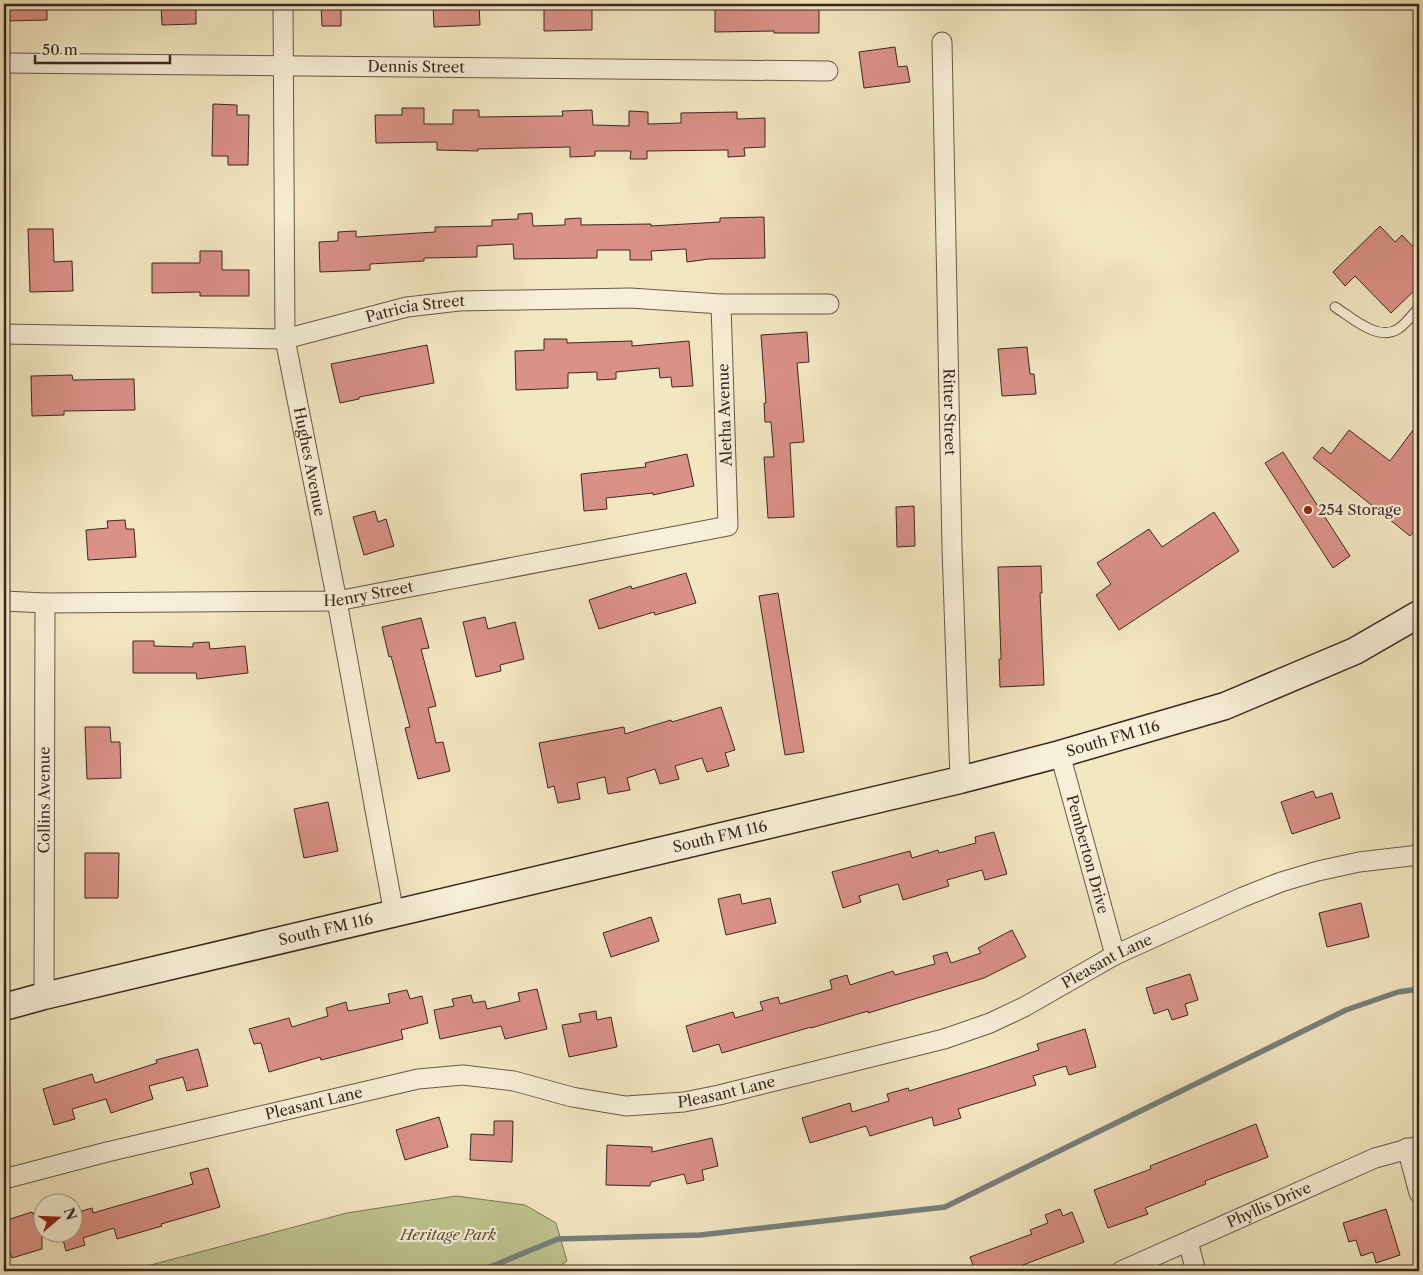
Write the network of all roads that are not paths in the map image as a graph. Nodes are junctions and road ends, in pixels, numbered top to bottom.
1 (284, 4) edge
2 (942, 42) dead end
3 (4, 63) edge
4 (284, 66) junction
5 (828, 71) dead end
6 (721, 304) junction
7 (830, 304) dead end
8 (1335, 307) dead end
9 (1419, 307) edge
10 (4, 334) edge
11 (284, 339) junction
12 (728, 526) joint
13 (4, 601) edge
14 (338, 601) junction
15 (45, 603) junction
16 (1419, 614) edge
17 (1060, 754) junction
18 (960, 780) junction
19 (1419, 854) edge
20 (394, 914) junction
21 (1115, 955) junction
22 (44, 996) junction
23 (4, 1007) edge
24 (1413, 1147) edge
25 (4, 1180) edge
26 (1419, 1193) edge
27 (1188, 1242) junction
28 (1121, 1271) edge
29 (1196, 1271) edge

1 - 4 street, Hughes Avenue
2 - 18 street, Ritter Street
3 - 4 street, Dennis Street
4 - 5 street, Dennis Street
4 - 11 street, Hughes Avenue
6 - 7 street, Patricia Street
6 - 11 street, Patricia Street
6 - 12 street, Aletha Avenue
8 - 9 lane
10 - 11 street, Patricia Street
11 - 14 street, Hughes Avenue
12 - 14 street, Henry Street
13 - 15 street, Henry Street
14 - 15 street, Henry Street
14 - 20 street, Hughes Avenue
15 - 22 street, Collins Avenue
16 - 17 main road, South FM 116
17 - 18 main road, South FM 116
17 - 21 street, Pemberton Drive
18 - 20 main road, South FM 116
19 - 21 street, Pleasant Lane
20 - 22 main road, South FM 116
21 - 25 street, Pleasant Lane
22 - 23 main road, South FM 116
24 - 26 street
24 - 27 street, Phyllis Drive
27 - 28 street, Phyllis Drive
27 - 29 street

